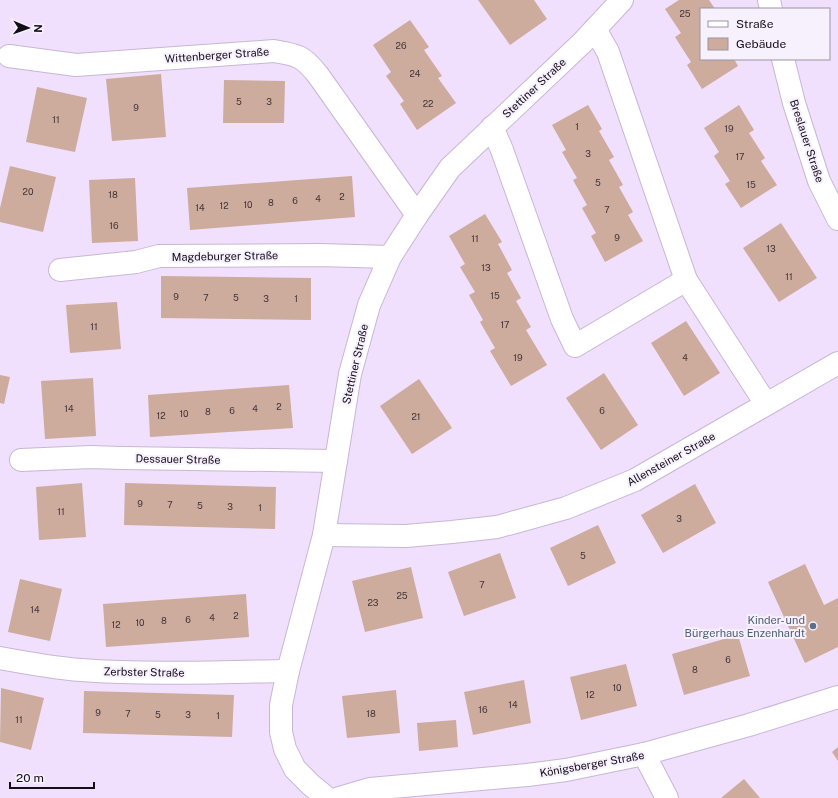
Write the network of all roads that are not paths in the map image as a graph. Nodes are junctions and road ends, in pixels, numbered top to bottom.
1 (622, 0) edge
2 (595, 29) junction
3 (9, 56) dead end
4 (782, 60) edge
5 (492, 128) junction
6 (417, 215) junction
7 (838, 220) edge
8 (390, 257) junction
9 (60, 270) dead end
10 (686, 280) junction
11 (838, 363) edge
12 (766, 404) junction
13 (21, 460) dead end
14 (336, 461) junction
15 (324, 534) junction
16 (0, 658) edge
17 (288, 671) junction
18 (838, 697) edge
19 (644, 754) junction
20 (327, 798) edge
21 (339, 798) edge
22 (667, 798) edge

1 - 2 street, Stettiner Straße
2 - 5 street, Stettiner Straße
2 - 10 street
3 - 6 street, Wittenberger Straße
4 - 7 street, Breslauer Straße
5 - 6 street, Stettiner Straße
5 - 10 street
6 - 8 street, Stettiner Straße
8 - 9 street, Magdeburger Straße
8 - 14 street, Stettiner Straße
10 - 12 street
11 - 12 street, Allensteiner Straße
12 - 15 street, Allensteiner Straße
13 - 14 street, Dessauer Straße
14 - 15 street, Stettiner Straße
15 - 17 street, Stettiner Straße
16 - 17 street, Zerbster Straße
17 - 20 street, Stettiner Straße
18 - 19 street, Königsberger Straße
19 - 21 street, Königsberger Straße
19 - 22 street

